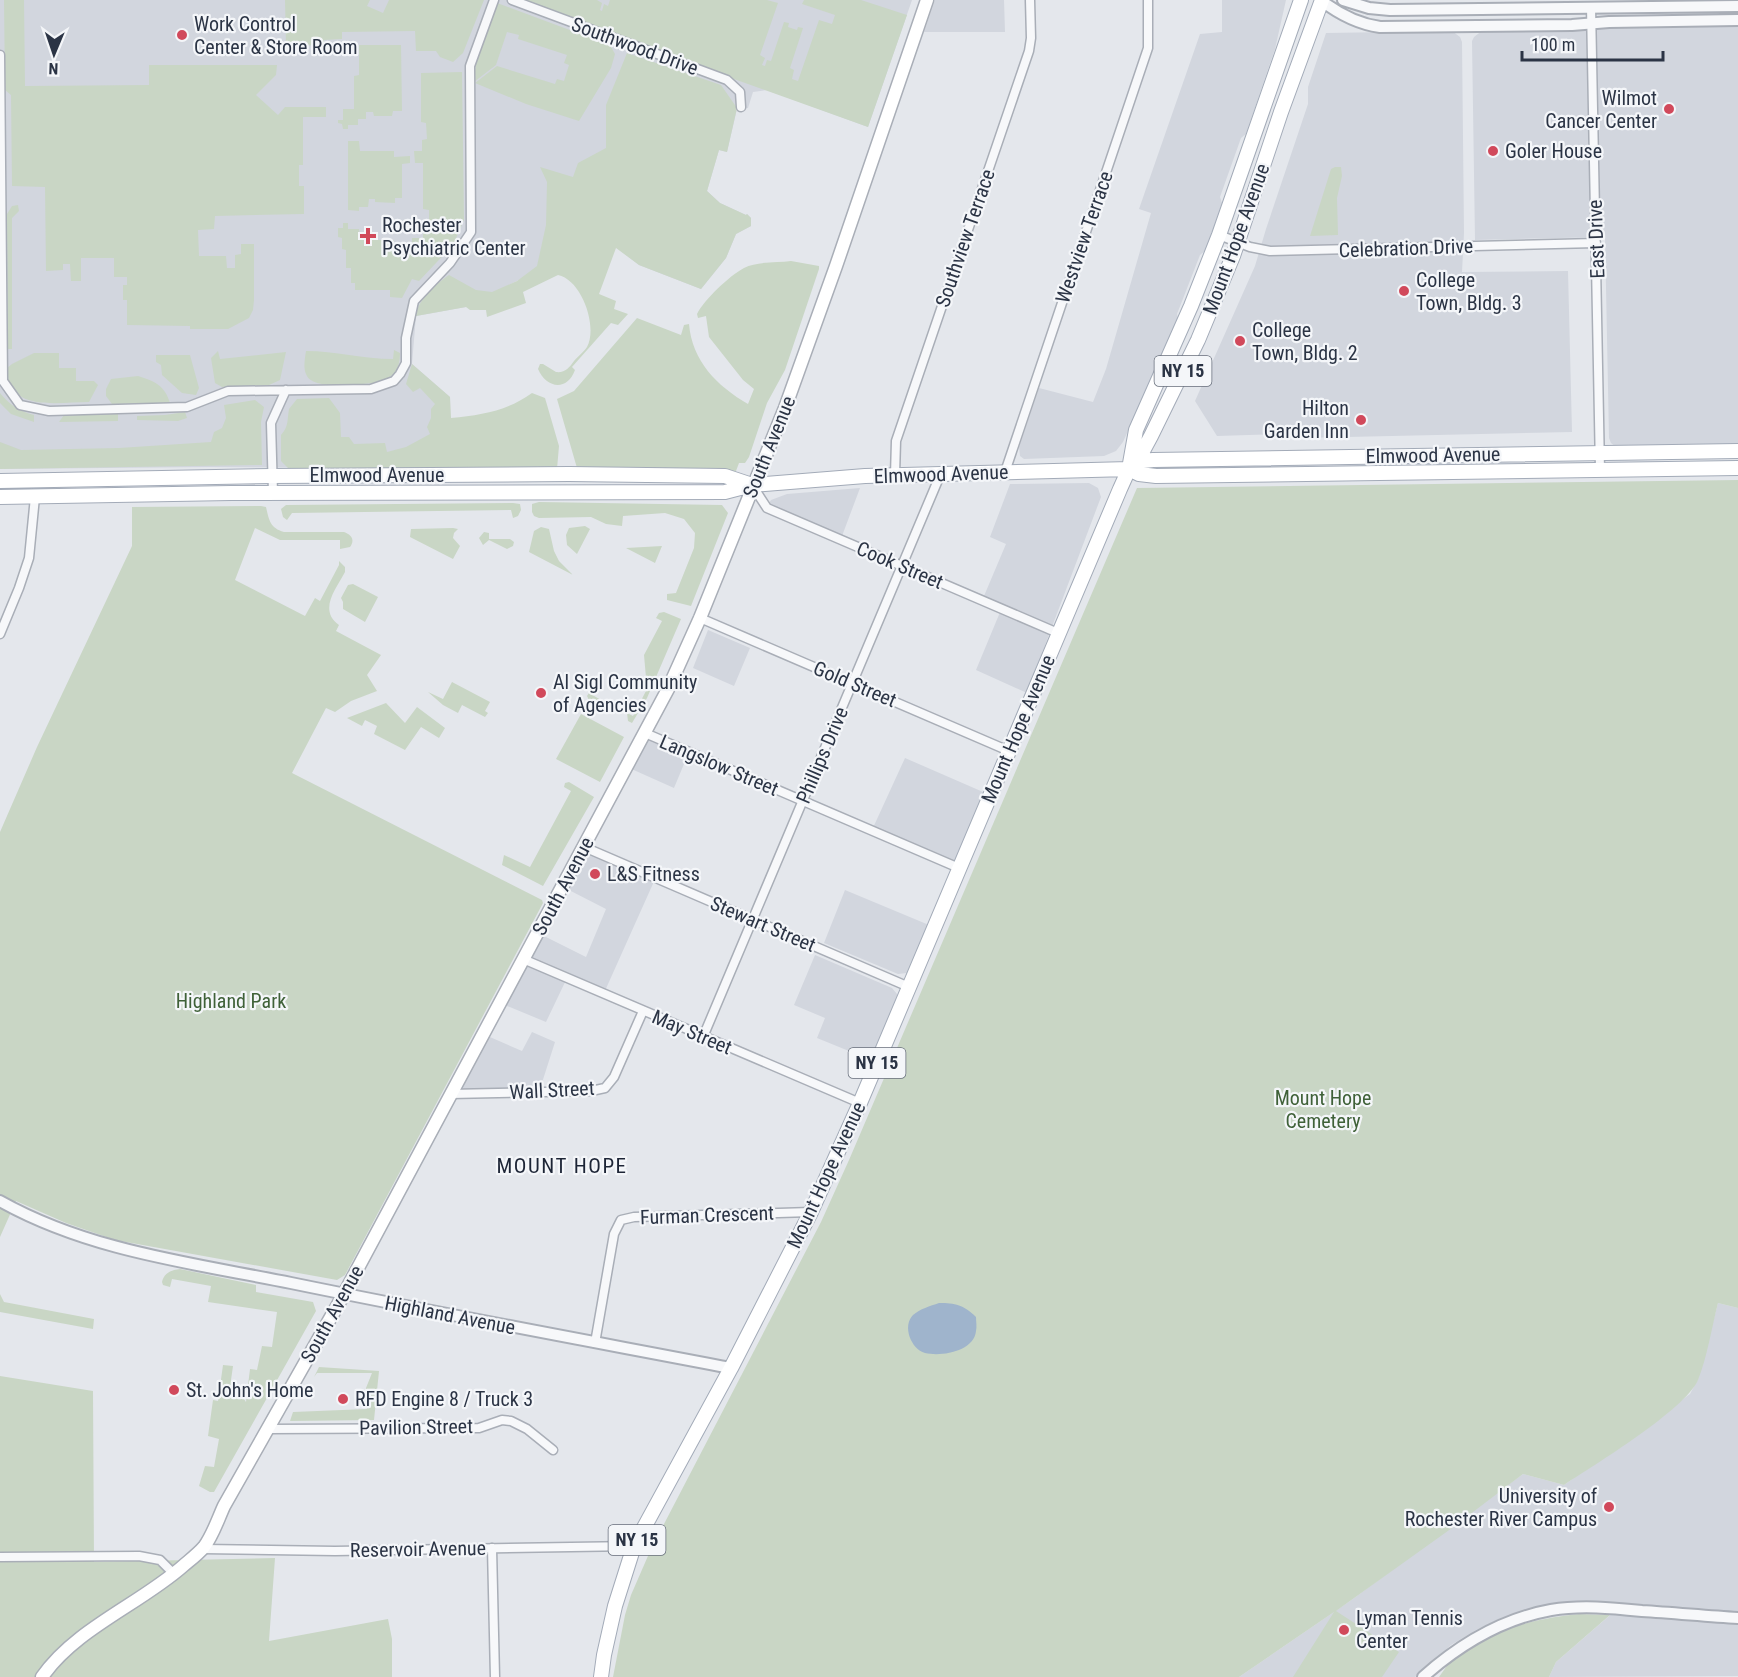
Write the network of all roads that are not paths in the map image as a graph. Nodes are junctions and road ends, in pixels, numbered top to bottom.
1 (494, 0) edge
2 (512, 0) edge
3 (927, 0) edge
4 (1030, 0) edge
5 (1148, 0) edge
6 (1301, 0) edge
7 (1321, 0) edge
8 (1343, 0) edge
9 (1733, 4) edge
10 (1591, 8) junction
11 (1466, 9) junction
12 (1735, 20) edge
13 (1591, 23) junction
14 (1466, 26) junction
15 (0, 55) edge
16 (741, 107) dead end
17 (1218, 235) junction
18 (1238, 243) junction
19 (1596, 243) junction
20 (286, 390) junction
21 (1738, 451) edge
22 (1599, 453) junction
23 (1738, 468) edge
24 (1129, 469) junction
25 (1600, 470) junction
26 (1005, 472) junction
27 (941, 473) junction
28 (895, 475) junction
29 (272, 476) junction
30 (0, 481) edge
31 (752, 485) junction
32 (273, 493) junction
33 (0, 497) edge
34 (35, 497) junction
35 (902, 565) junction
36 (700, 618) junction
37 (1058, 633) junction
38 (0, 634) edge
39 (852, 683) junction
40 (645, 733) junction
41 (1009, 751) junction
42 (802, 801) junction
43 (584, 847) junction
44 (959, 868) junction
45 (752, 920) junction
46 (524, 959) junction
47 (909, 987) junction
48 (643, 1011) junction
49 (703, 1037) junction
50 (450, 1094) junction
51 (860, 1103) junction
52 (0, 1201) edge
53 (811, 1212) junction
54 (344, 1294) junction
55 (595, 1343) junction
56 (731, 1368) junction
57 (268, 1428) junction
58 (553, 1450) dead end
59 (634, 1546) junction
60 (492, 1548) junction
61 (203, 1549) junction
62 (0, 1557) edge
63 (174, 1574) junction
64 (1738, 1618) edge
65 (42, 1677) edge
66 (495, 1677) edge
67 (601, 1677) edge
68 (1423, 1677) edge

1 - 20 street
2 - 16 street, Southwood Drive
3 - 31 main road, South Avenue
4 - 28 street, Southview Terrace
5 - 26 street, Westview Terrace
6 - 17 main road, Mount Hope Avenue / NY 15
7 - 14 street
7 - 18 main road, Mount Hope Avenue / NY 15
8 - 11 street
9 - 10 street
9 - 12 street
10 - 11 street
10 - 13 street, East Drive
11 - 14 street
12 - 13 street
13 - 14 street
13 - 19 street, East Drive
15 - 20 street
17 - 18 street, Celebration Drive
17 - 24 main road, Mount Hope Avenue / NY 15
18 - 19 street, Celebration Drive
18 - 24 main road, Mount Hope Avenue / NY 15
19 - 22 street, East Drive
20 - 29 street
21 - 22 main road, Elmwood Avenue
22 - 24 main road, Elmwood Avenue
22 - 25 street, East Drive
23 - 25 main road, Elmwood Avenue
24 - 25 main road, Elmwood Avenue
24 - 26 main road, Elmwood Avenue
24 - 37 main road, Mount Hope Avenue / NY 15
26 - 27 main road, Elmwood Avenue
27 - 28 main road, Elmwood Avenue
27 - 35 street, Phillips Drive
28 - 31 main road, Elmwood Avenue
29 - 30 main road, Elmwood Avenue
29 - 31 main road, Elmwood Avenue
29 - 32 street
31 - 32 main road, Elmwood Avenue
31 - 35 street, Cook Street
31 - 36 main road, South Avenue
32 - 34 main road, Elmwood Avenue
33 - 34 main road, Elmwood Avenue
34 - 38 street
35 - 37 street, Cook Street
35 - 39 street, Phillips Drive
36 - 39 street, Gold Street
36 - 40 main road, South Avenue
37 - 41 main road, Mount Hope Avenue / NY 15
39 - 41 street, Gold Street
39 - 42 street, Phillips Drive
40 - 42 street, Langslow Street
40 - 43 main road, South Avenue
41 - 44 main road, Mount Hope Avenue / NY 15
42 - 44 street, Langslow Street
42 - 45 street, Phillips Drive
43 - 45 street, Stewart Street
43 - 46 main road, South Avenue
44 - 47 main road, Mount Hope Avenue / NY 15
45 - 47 street, Stewart Street
45 - 49 street, Phillips Drive
46 - 48 street, May Street
46 - 50 main road, South Avenue
47 - 51 main road, Mount Hope Avenue / NY 15
48 - 49 street, May Street
48 - 50 street, Wall Street
49 - 51 street, May Street
50 - 54 main road, South Avenue
51 - 53 main road, Mount Hope Avenue / NY 15
52 - 54 street, Highland Avenue
53 - 55 street, Furman Crescent
53 - 56 main road, Mount Hope Avenue / NY 15
54 - 55 street, Highland Avenue
54 - 57 main road, South Avenue
55 - 56 street, Highland Avenue
56 - 59 main road, Mount Hope Avenue / NY 15
57 - 58 street, Pavilion Street
57 - 61 main road, South Avenue
59 - 60 street, Reservoir Avenue
59 - 67 main road, Mount Hope Avenue / NY 15
60 - 61 street, Reservoir Avenue
60 - 66 street
61 - 63 main road, South Avenue
62 - 63 street
63 - 65 main road, South Avenue
64 - 68 street

